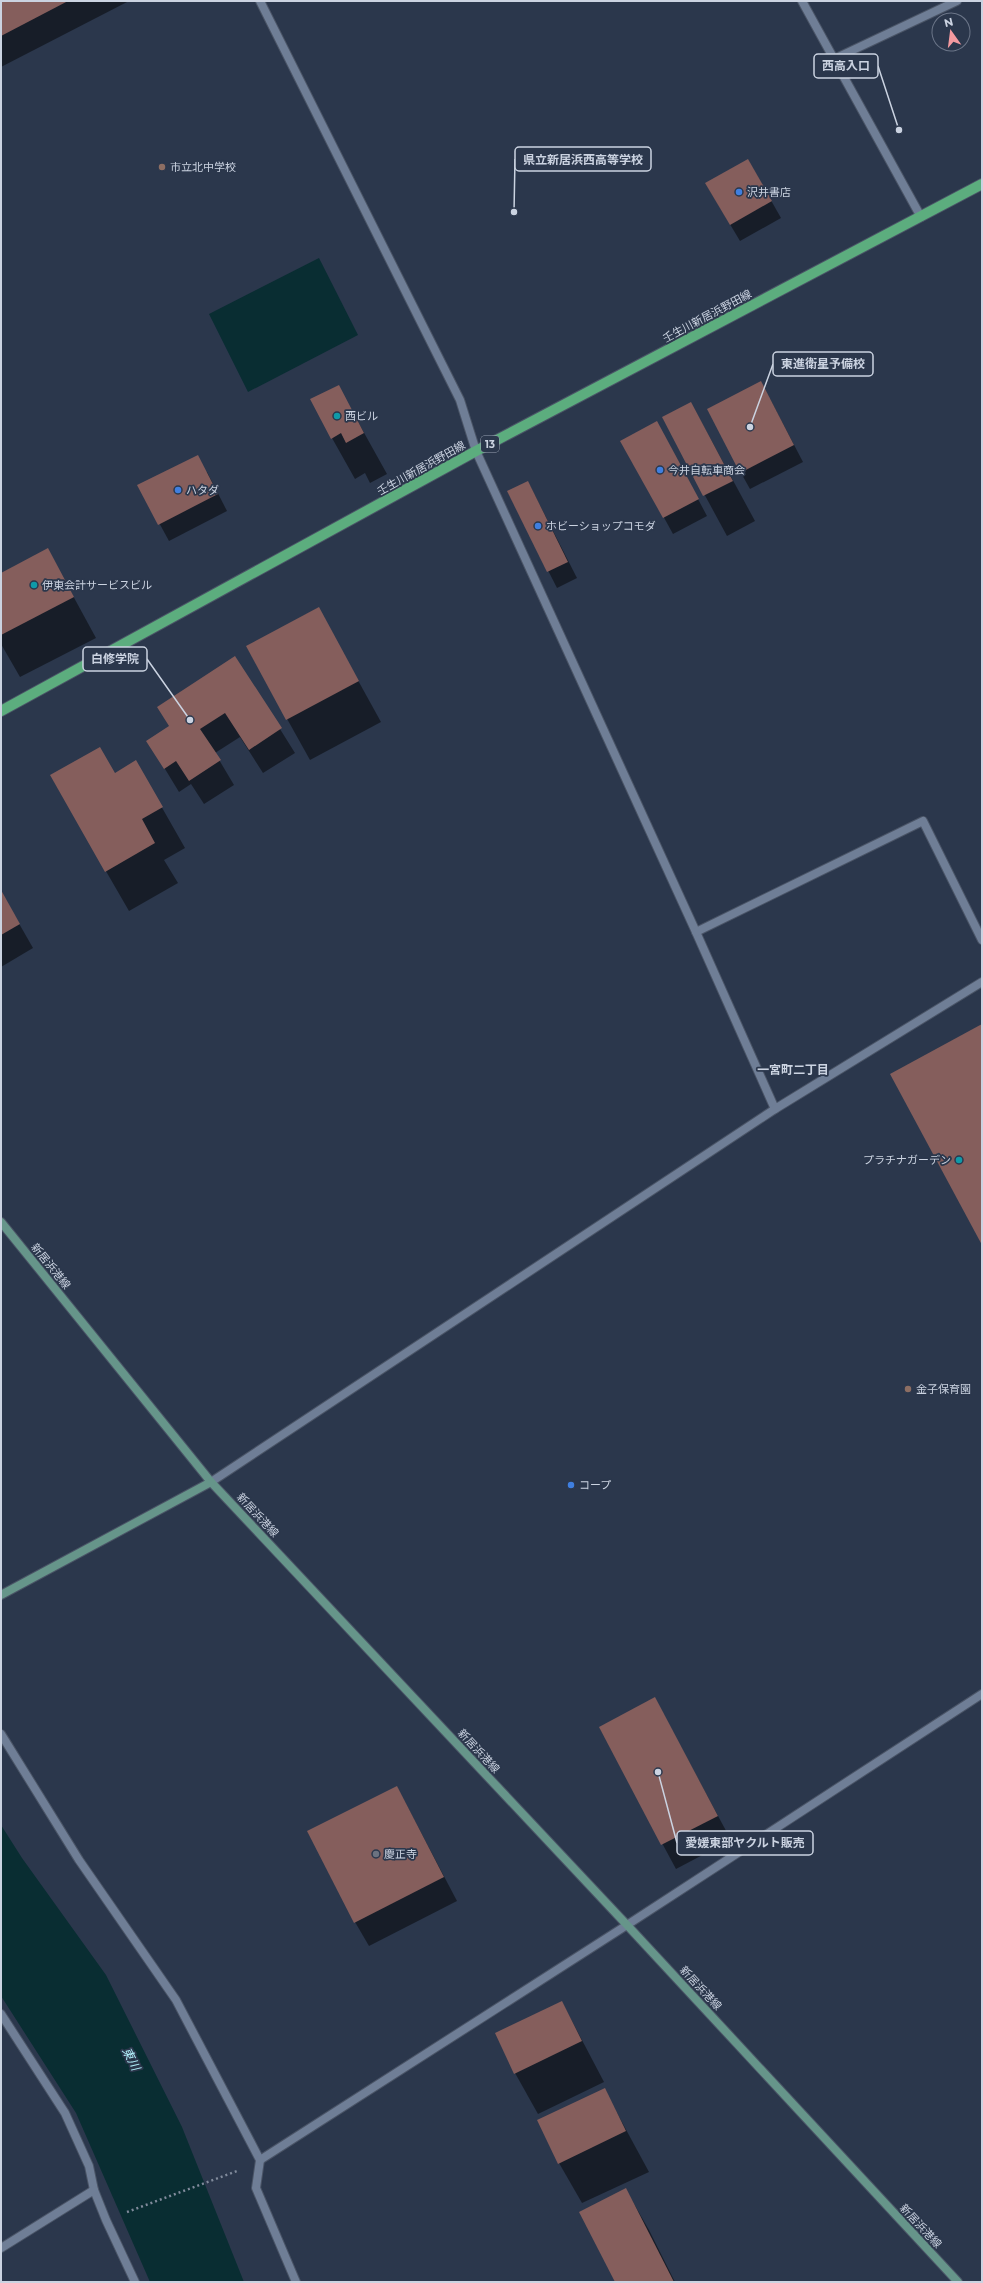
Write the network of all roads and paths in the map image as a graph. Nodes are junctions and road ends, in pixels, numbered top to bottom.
1 (260, 1) edge
2 (802, 1) edge
3 (957, 1) edge
4 (834, 59) junction
5 (982, 184) edge
6 (921, 218) junction
7 (476, 451) junction
8 (1, 711) edge
9 (696, 932) junction
10 (982, 940) edge
11 (982, 982) edge
12 (776, 1109) junction
13 (1, 1222) edge
14 (211, 1482) junction
15 (1, 1595) edge
16 (982, 1694) edge
17 (1, 1734) edge
18 (627, 1925) junction
19 (1, 2014) edge
20 (260, 2160) junction
21 (243, 2169) dead end
22 (94, 2190) junction
23 (122, 2214) dead end
24 (1, 2248) edge
25 (135, 2282) edge
26 (296, 2282) edge
27 (958, 2282) edge

1 - 7 street
2 - 4 street
3 - 4 street
4 - 6 street
5 - 6 main road, 壬生川新居浜野田線 / 13
6 - 7 main road, 壬生川新居浜野田線 / 13
7 - 8 main road, 壬生川新居浜野田線 / 13
7 - 9 street
9 - 10 street
9 - 12 street
11 - 12 street
12 - 14 street
13 - 14 main road, 新居浜港線
14 - 15 main road
14 - 18 main road, 新居浜港線
16 - 18 street
17 - 20 street
18 - 20 street
18 - 27 main road, 新居浜港線
19 - 22 street
20 - 26 street
21 - 23 path
22 - 24 street
22 - 25 street

